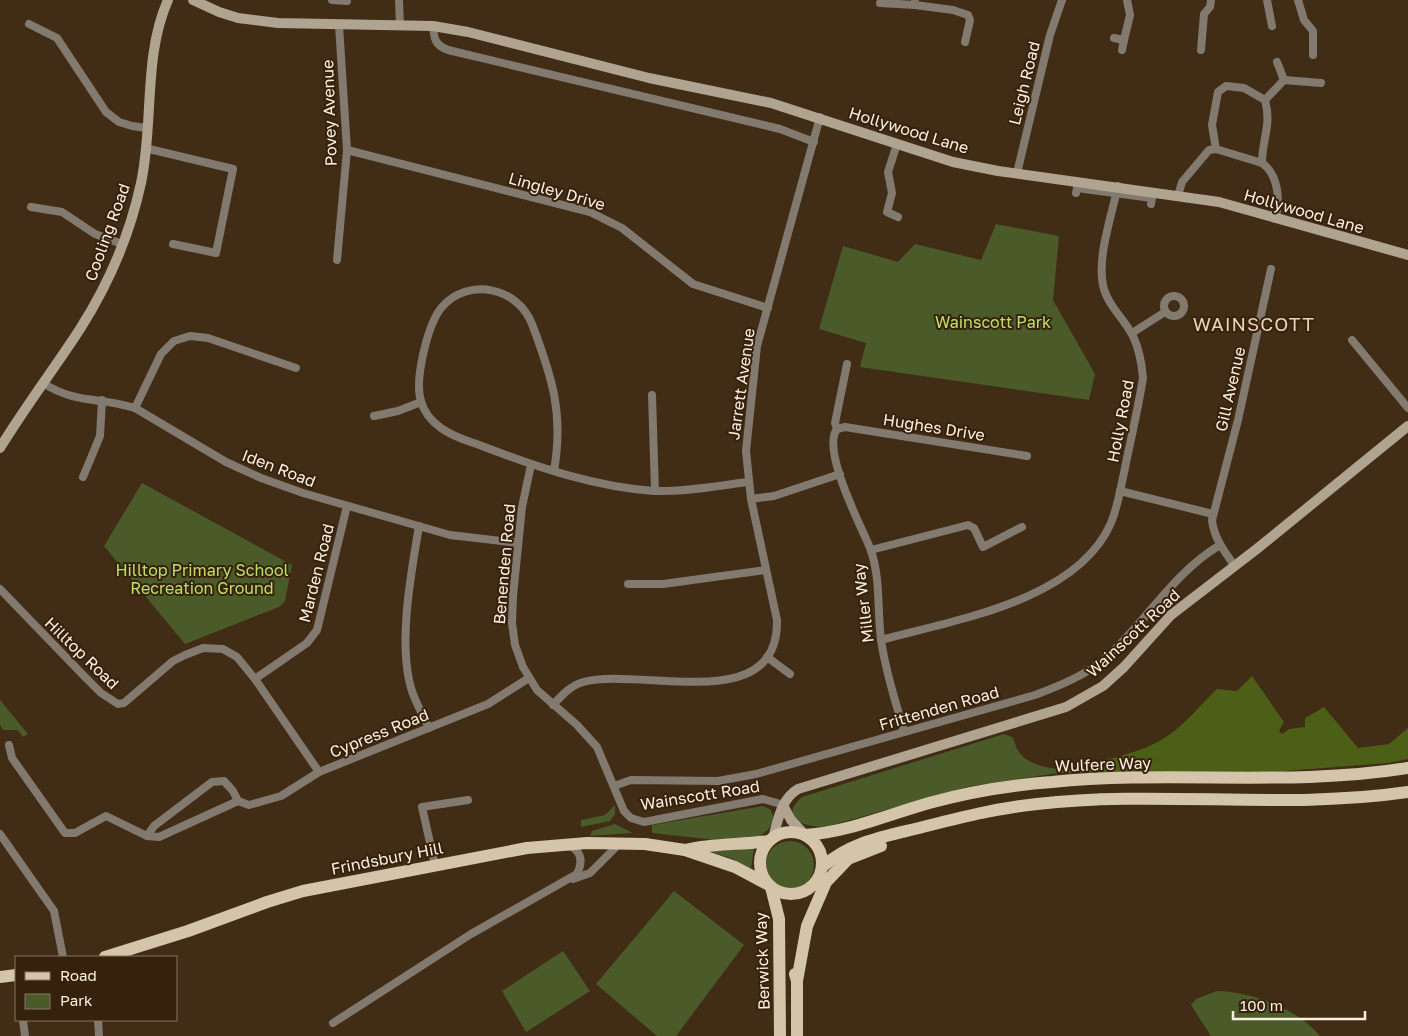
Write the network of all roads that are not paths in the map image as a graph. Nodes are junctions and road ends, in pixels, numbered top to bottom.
1 (168, 0) edge
2 (193, 0) edge
3 (332, 0) edge
4 (399, 0) edge
5 (1062, 0) edge
6 (1127, 0) edge
7 (1211, 0) edge
8 (1267, 0) edge
9 (1298, 0) edge
10 (347, 1) edge
11 (915, 2) edge
12 (880, 3) dead end
13 (29, 24) dead end
14 (339, 25) junction
15 (400, 25) junction
16 (433, 26) junction
17 (1272, 26) dead end
18 (1114, 38) dead end
19 (1124, 40) junction
20 (965, 42) dead end
21 (1122, 50) dead end
22 (1200, 50) dead end
23 (1313, 55) dead end
24 (1277, 62) dead end
25 (1284, 80) junction
26 (1321, 83) dead end
27 (1265, 100) junction
28 (820, 117) junction
29 (147, 128) junction
30 (814, 142) junction
31 (896, 144) junction
32 (145, 148) junction
33 (1216, 149) junction
34 (347, 150) junction
35 (1262, 163) junction
36 (1017, 173) junction
37 (1117, 190) junction
38 (1076, 193) dead end
39 (1178, 196) junction
40 (1151, 204) dead end
41 (31, 207) dead end
42 (898, 217) dead end
43 (1275, 219) junction
44 (122, 244) junction
45 (173, 244) dead end
46 (1408, 255) edge
47 (337, 260) dead end
48 (1271, 269) dead end
49 (768, 308) junction
50 (1165, 312) dead end
51 (1132, 333) junction
52 (1352, 340) dead end
53 (847, 364) dead end
54 (296, 368) dead end
55 (43, 383) junction
56 (652, 395) dead end
57 (102, 400) junction
58 (421, 402) junction
59 (135, 408) junction
60 (1408, 408) edge
61 (374, 416) dead end
62 (1408, 426) edge
63 (837, 429) junction
64 (0, 448) edge
65 (1028, 456) dead end
66 (531, 465) junction
67 (554, 471) junction
68 (840, 474) junction
69 (83, 477) dead end
70 (748, 482) junction
71 (655, 491) junction
72 (1120, 492) junction
73 (751, 499) junction
74 (347, 506) junction
75 (1213, 514) junction
76 (419, 526) junction
77 (1022, 527) dead end
78 (518, 543) junction
79 (1220, 545) junction
80 (870, 550) junction
81 (1234, 565) junction
82 (766, 570) junction
83 (628, 584) dead end
84 (0, 590) edge
85 (881, 640) junction
86 (767, 658) junction
87 (790, 674) dead end
88 (530, 678) junction
89 (255, 679) junction
90 (553, 705) junction
91 (429, 728) junction
92 (904, 732) junction
93 (9, 745) dead end
94 (1408, 768) edge
95 (319, 772) junction
96 (614, 786) junction
97 (1408, 792) edge
98 (468, 800) dead end
99 (238, 801) junction
100 (784, 806) junction
101 (623, 809) joint
102 (950, 820) junction
103 (0, 834) edge
104 (804, 835) junction
105 (147, 836) junction
106 (771, 839) junction
107 (620, 843) junction
108 (566, 844) junction
109 (685, 850) junction
110 (435, 865) junction
111 (822, 868) junction
112 (816, 882) junction
113 (562, 883) junction
114 (770, 886) junction
115 (63, 956) edge
116 (108, 956) edge
117 (15, 975) edge
118 (0, 977) edge
119 (797, 981) junction
120 (23, 1021) edge
121 (98, 1021) edge
122 (334, 1023) dead end
123 (25, 1036) edge
124 (99, 1036) edge
125 (780, 1036) edge
126 (797, 1036) edge

1 - 29 main road, Cooling Road
2 - 14 main road, Hollywood Lane
3 - 10 street
4 - 15 street
5 - 36 street, Leigh Road
6 - 19 street
7 - 22 street
8 - 17 street
9 - 23 street
11 - 12 street
11 - 20 street
13 - 29 street
14 - 15 main road, Hollywood Lane
14 - 34 street, Povey Avenue
15 - 16 main road, Hollywood Lane
16 - 28 main road, Hollywood Lane
16 - 30 street
18 - 19 street
19 - 21 street
24 - 25 street
25 - 26 street
25 - 27 street
27 - 33 street
27 - 35 street
28 - 30 street, Jarrett Avenue
28 - 31 main road, Hollywood Lane
29 - 32 main road, Cooling Road
30 - 49 street, Jarrett Avenue
31 - 36 main road, Hollywood Lane
31 - 42 street
32 - 44 main road, Cooling Road
32 - 45 street
33 - 35 street
33 - 39 street
34 - 47 street, Povey Avenue
34 - 49 street, Lingley Drive
35 - 43 street
36 - 37 main road, Hollywood Lane
37 - 38 street
37 - 39 main road, Hollywood Lane
37 - 40 street
37 - 51 street, Holly Road
39 - 43 main road, Hollywood Lane
41 - 44 street
43 - 46 main road, Hollywood Lane
44 - 55 main road, Cooling Road
48 - 75 street, Gill Avenue
49 - 70 street, Jarrett Avenue
50 - 51 street
51 - 72 street, Holly Road
52 - 60 street
53 - 63 street, Miller Way
54 - 59 street
55 - 57 street, Iden Road
55 - 64 main road, Cooling Road
56 - 71 street
57 - 59 street, Iden Road
57 - 69 street
58 - 61 street
58 - 66 street
58 - 67 street
59 - 74 street, Iden Road
62 - 81 main road, Wainscott Road
63 - 65 street, Hughes Drive
63 - 68 street, Miller Way
66 - 67 street
66 - 78 street, Benenden Road
67 - 71 street
68 - 73 street
68 - 80 street, Miller Way
70 - 71 street
70 - 73 street, Jarrett Avenue
72 - 75 street
72 - 85 street, Holly Road
73 - 82 street, Jarrett Avenue
74 - 76 street, Iden Road
74 - 89 street, Marden Road
75 - 79 street, Gill Avenue
76 - 78 street, Iden Road
76 - 91 street
77 - 80 street
78 - 88 street, Benenden Road
79 - 81 street, Gill Avenue
79 - 92 street, Frittenden Road
80 - 85 street, Miller Way
81 - 100 main road, Wainscott Road
82 - 83 street
82 - 86 street, Jarrett Avenue
84 - 89 street, Hilltop Road
85 - 92 street, Miller Way
86 - 87 street
86 - 90 street, Jarrett Avenue
88 - 90 street, Benenden Road
88 - 91 street, Cypress Road
89 - 95 street, Hilltop Road
90 - 96 street, Benenden Road
91 - 95 street, Cypress Road
92 - 96 street, Frittenden Road
93 - 105 street
94 - 104 main road, Wulfere Way
95 - 99 street, Cypress Road
96 - 101 street, Benenden Road
97 - 102 main road
98 - 110 street
99 - 105 street, Cypress Road
99 - 105 street
100 - 101 street, Wainscott Road
100 - 104 main road
100 - 106 main road, Wainscott Road
102 - 111 main road
102 - 119 main road
103 - 115 street
104 - 106 main road
104 - 111 main road
106 - 109 main road, Frindsbury Hill
106 - 114 main road
107 - 108 main road, Frindsbury Hill
107 - 109 main road, Frindsbury Hill
107 - 113 street
108 - 110 main road, Frindsbury Hill
108 - 113 street
109 - 114 main road, Frindsbury Hill
110 - 116 main road, Frindsbury Hill
111 - 112 main road
112 - 114 main road
112 - 119 main road, Berwick Way
113 - 122 street
114 - 125 main road, Berwick Way
117 - 118 main road
119 - 126 main road, Berwick Way
120 - 123 street
121 - 124 street

